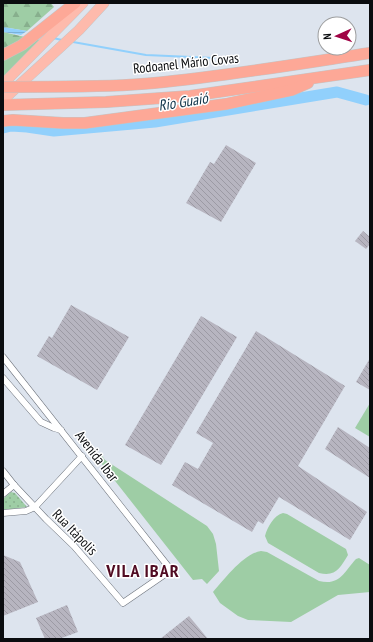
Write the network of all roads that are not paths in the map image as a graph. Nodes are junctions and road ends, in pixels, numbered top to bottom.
1 (75, 3) edge
2 (83, 3) edge
3 (104, 3) edge
4 (54, 26) junction
5 (370, 53) edge
6 (3, 55) edge
7 (370, 70) edge
8 (318, 78) junction
9 (3, 86) edge
10 (3, 100) edge
11 (3, 106) edge
12 (3, 121) edge
13 (3, 357) edge
14 (10, 366) junction
15 (3, 368) edge
16 (3, 378) edge
17 (61, 430) junction
18 (82, 456) junction
19 (3, 471) edge
20 (14, 485) junction
21 (3, 494) edge
22 (35, 507) junction
23 (3, 513) edge
24 (171, 570) joint

1 - 4 highway
2 - 4 highway
3 - 10 highway
4 - 6 highway
4 - 9 highway
5 - 9 highway, Rodoanel Mário Covas, bridge
7 - 8 highway
8 - 11 highway
8 - 12 highway
13 - 14 street, Avenida Ibar
14 - 15 street
14 - 17 street, Avenida Ibar
16 - 17 street
17 - 18 street, Avenida Ibar
18 - 22 street
18 - 24 street, Avenida Ibar
19 - 20 street, Rua Itápolis
20 - 21 street
20 - 22 street, Rua Itápolis
22 - 23 street
22 - 24 street, Rua Itápolis

